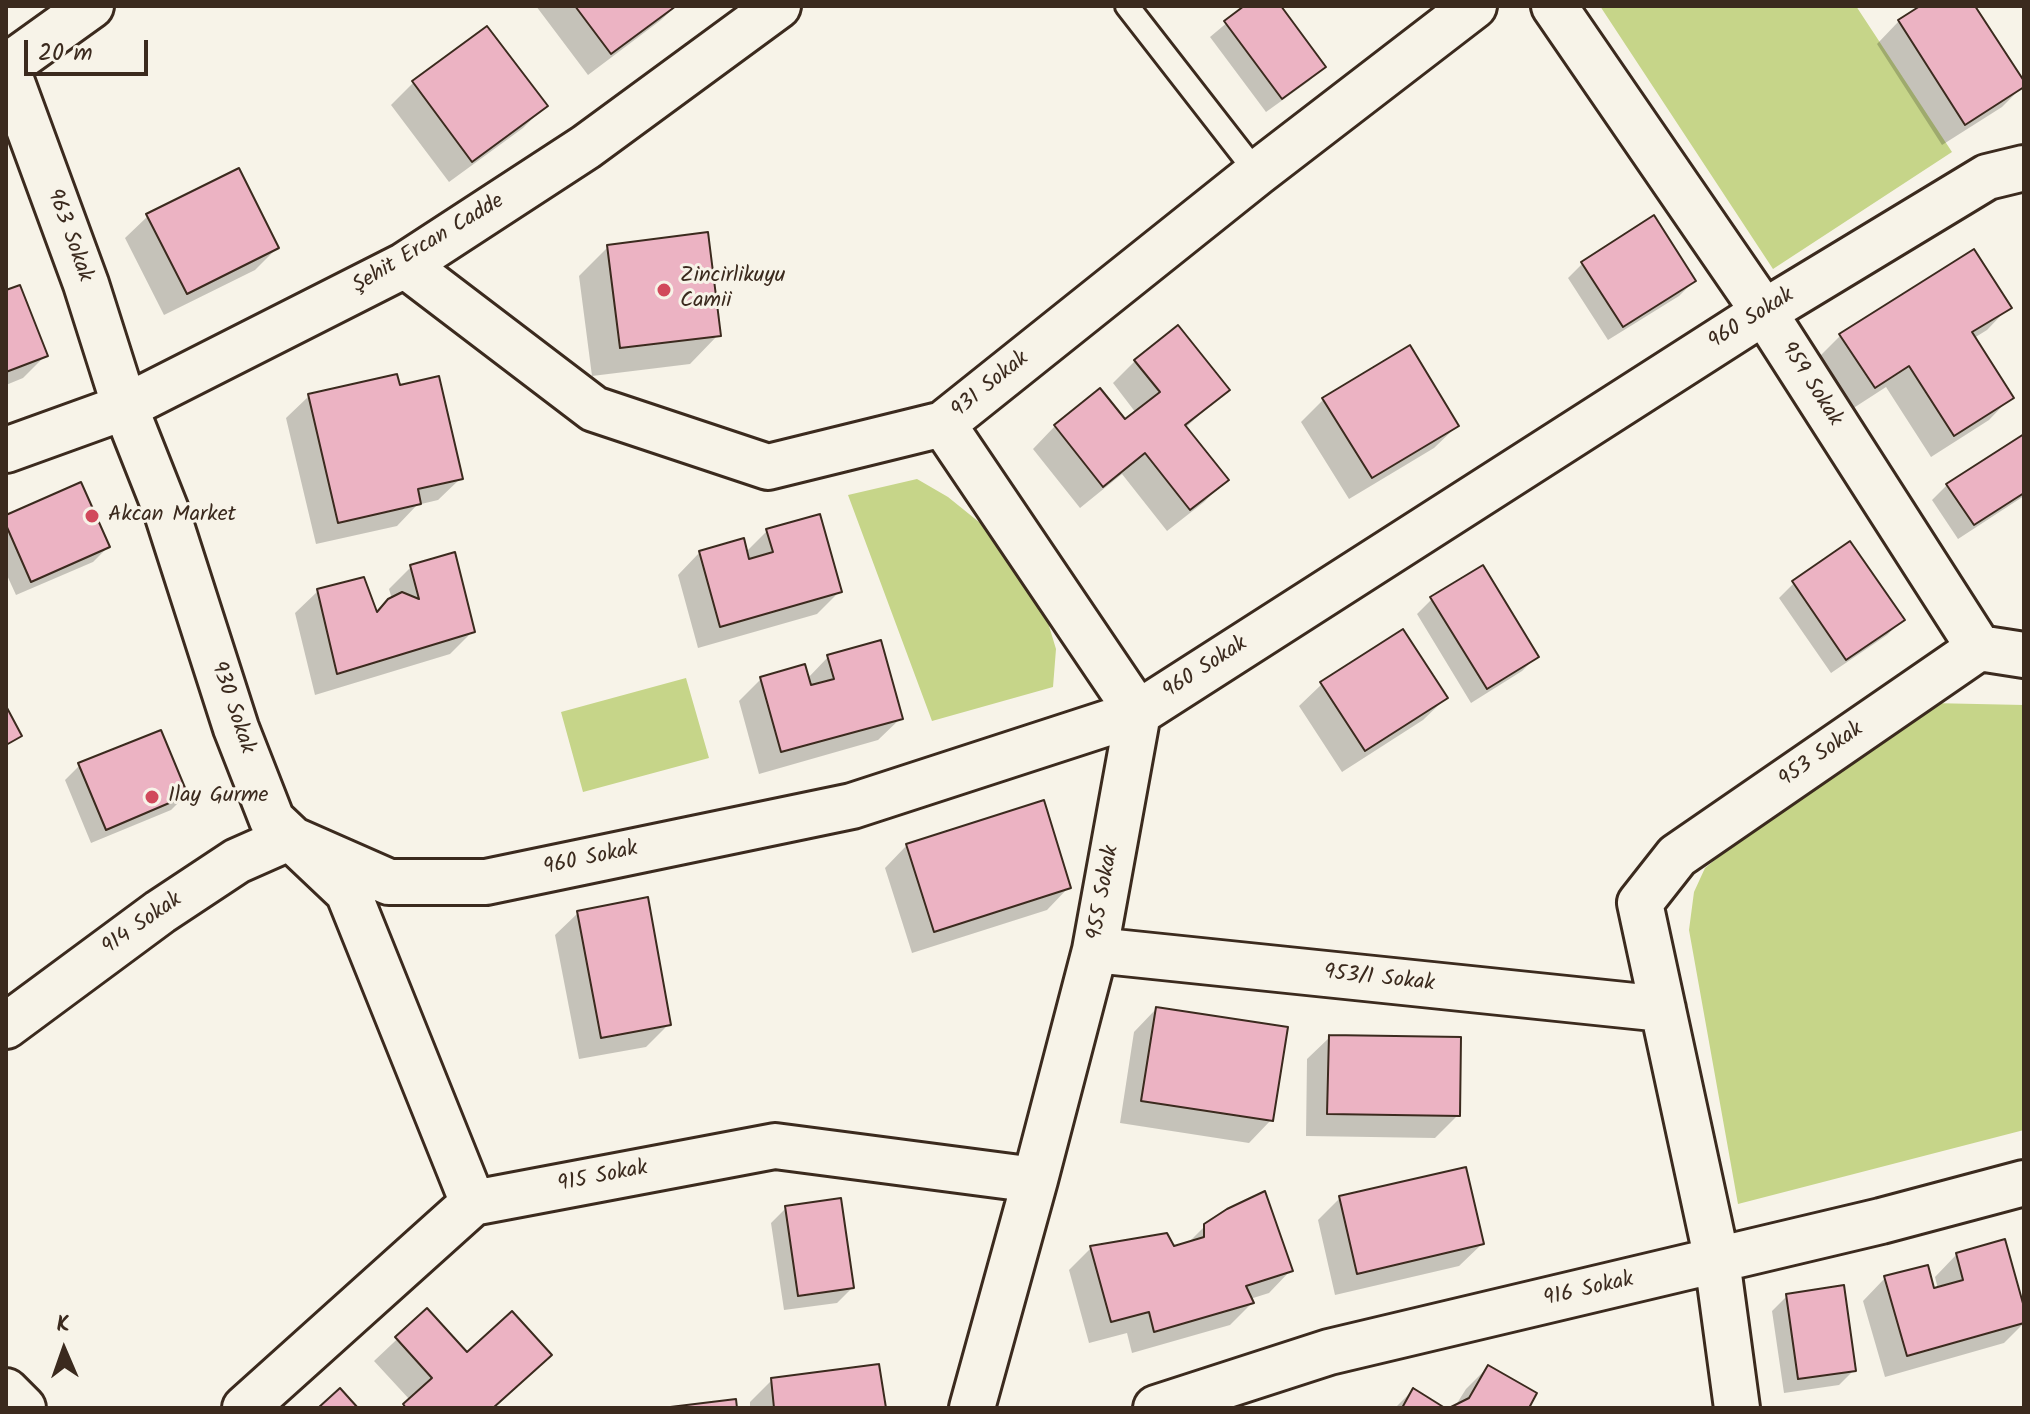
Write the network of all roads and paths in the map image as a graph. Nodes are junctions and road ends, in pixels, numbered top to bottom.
1 (91, 6) edge
2 (778, 6) edge
3 (1127, 6) edge
4 (1474, 6) edge
5 (1554, 6) edge
6 (6, 66) edge
7 (2024, 168) edge
8 (1257, 173) junction
9 (405, 265) junction
10 (1764, 312) junction
11 (125, 407) junction
12 (943, 424) junction
13 (6, 450) edge
14 (1979, 648) junction
15 (2024, 655) edge
16 (1138, 713) junction
17 (289, 838) junction
18 (1095, 950) junction
19 (11, 1009) edge
20 (1663, 1009) junction
21 (1035, 1180) junction
22 (2024, 1183) edge
23 (473, 1203) junction
24 (1717, 1260) junction
25 (6, 1391) edge
26 (1255, 1392) edge
27 (23, 1408) edge
28 (245, 1408) edge
29 (972, 1408) edge
30 (1156, 1408) edge
31 (1737, 1408) edge

1 - 6 street
2 - 9 street, Şehit Ercan Cadde
3 - 8 lane
4 - 8 street, 931 Sokak
5 - 10 street, 959 Sokak
6 - 11 street, 963 Sokak
7 - 10 street, 960 Sokak
8 - 12 street, 931 Sokak
9 - 11 street, Şehit Ercan Cadde
9 - 12 street, 931 Sokak
10 - 14 street, 959 Sokak
10 - 16 street, 960 Sokak
11 - 13 street, Şehit Ercan Cadde
11 - 17 street, 930 Sokak
12 - 16 street
14 - 15 street
14 - 20 street, 953 Sokak
16 - 17 street, 960 Sokak
16 - 18 street, 955 Sokak
17 - 19 street, 914 Sokak
17 - 23 street, 930 Sokak
18 - 20 street, 953/1 Sokak
18 - 21 street, 955 Sokak
20 - 24 street
21 - 23 street, 915 Sokak
21 - 29 street, 955 Sokak
22 - 24 street, 916 Sokak
23 - 28 street
24 - 26 street, 916 Sokak
24 - 31 street
25 - 27 street
26 - 30 street, 916 Sokak

